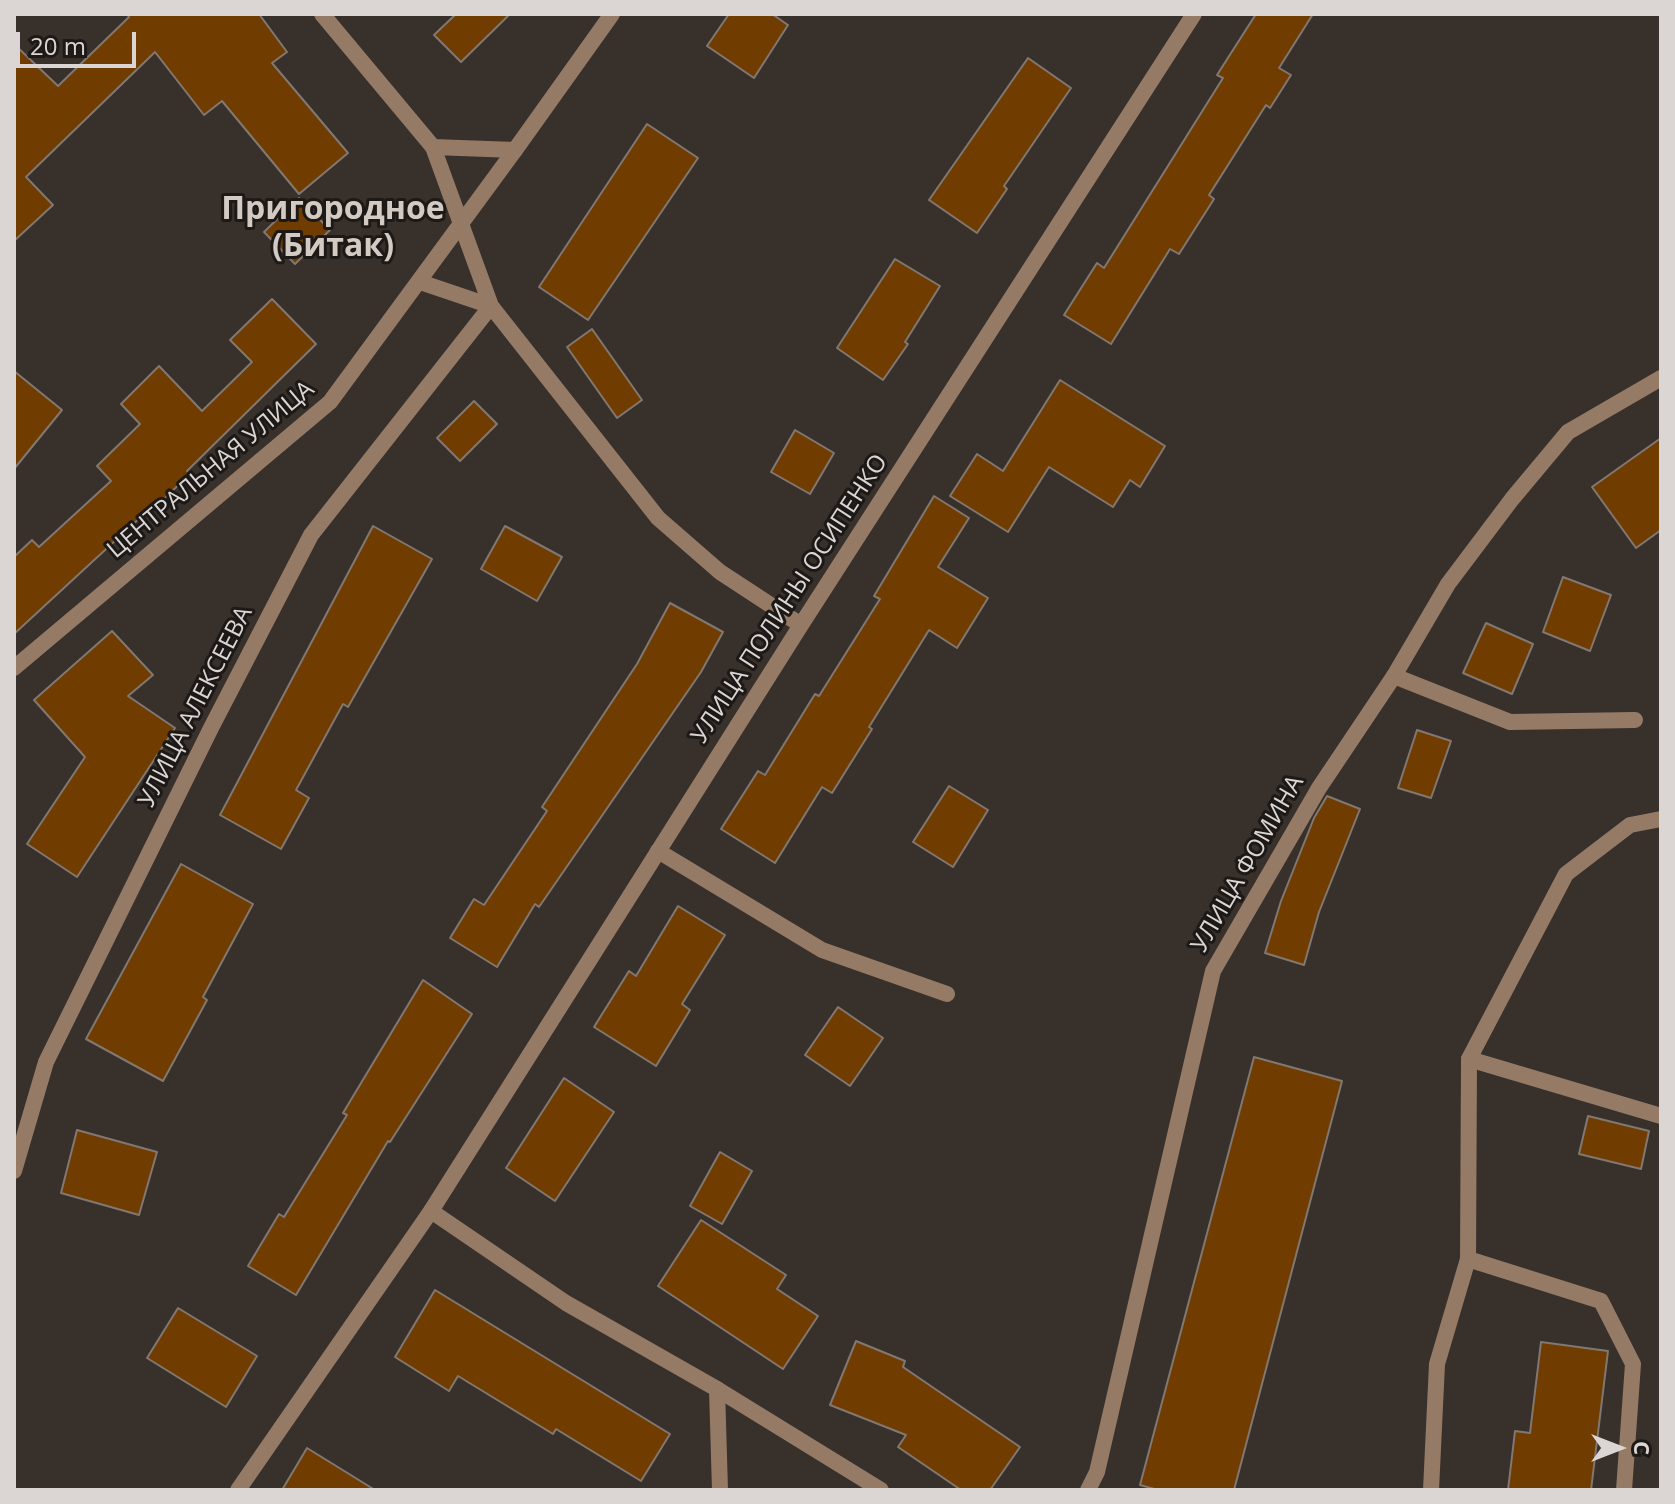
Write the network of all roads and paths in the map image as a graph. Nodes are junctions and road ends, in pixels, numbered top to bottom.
1 (322, 14) edge
2 (612, 14) edge
3 (1194, 14) edge
4 (433, 147) junction
5 (515, 150) junction
6 (462, 225) junction
7 (420, 282) junction
8 (491, 306) junction
9 (1661, 378) edge
10 (801, 625) junction
11 (14, 668) edge
12 (1394, 676) junction
13 (1635, 720) dead end
14 (1661, 819) edge
15 (658, 851) junction
16 (947, 994) dead end
17 (1469, 1059) junction
18 (1661, 1116) edge
19 (14, 1171) edge
20 (431, 1211) junction
21 (1468, 1259) junction
22 (717, 1389) junction
23 (238, 1490) edge
24 (720, 1490) edge
25 (881, 1490) edge
26 (1088, 1490) edge
27 (1431, 1490) edge
28 (1624, 1490) edge

1 - 4 street
2 - 5 street, ЦЕНТРАЛЬНАЯ УЛИЦА
3 - 10 street, УЛИЦА ПОЛИНЫ ОСИПЕНКО
4 - 5 street
4 - 6 street
5 - 6 street, ЦЕНТРАЛЬНАЯ УЛИЦА
6 - 7 street, ЦЕНТРАЛЬНАЯ УЛИЦА
6 - 8 street
7 - 8 street
7 - 11 street, ЦЕНТРАЛЬНАЯ УЛИЦА
8 - 10 street
8 - 19 street, УЛИЦА АЛЕКСЕЕВА
9 - 12 street, УЛИЦА ФОМИНА
10 - 15 street, УЛИЦА ПОЛИНЫ ОСИПЕНКО
12 - 13 street
12 - 26 street, УЛИЦА ФОМИНА
14 - 17 street
15 - 16 street
15 - 20 street, УЛИЦА ПОЛИНЫ ОСИПЕНКО
17 - 18 street
17 - 21 street
20 - 22 street
20 - 23 street, УЛИЦА ПОЛИНЫ ОСИПЕНКО
21 - 27 street
21 - 28 street
22 - 24 street
22 - 25 street

